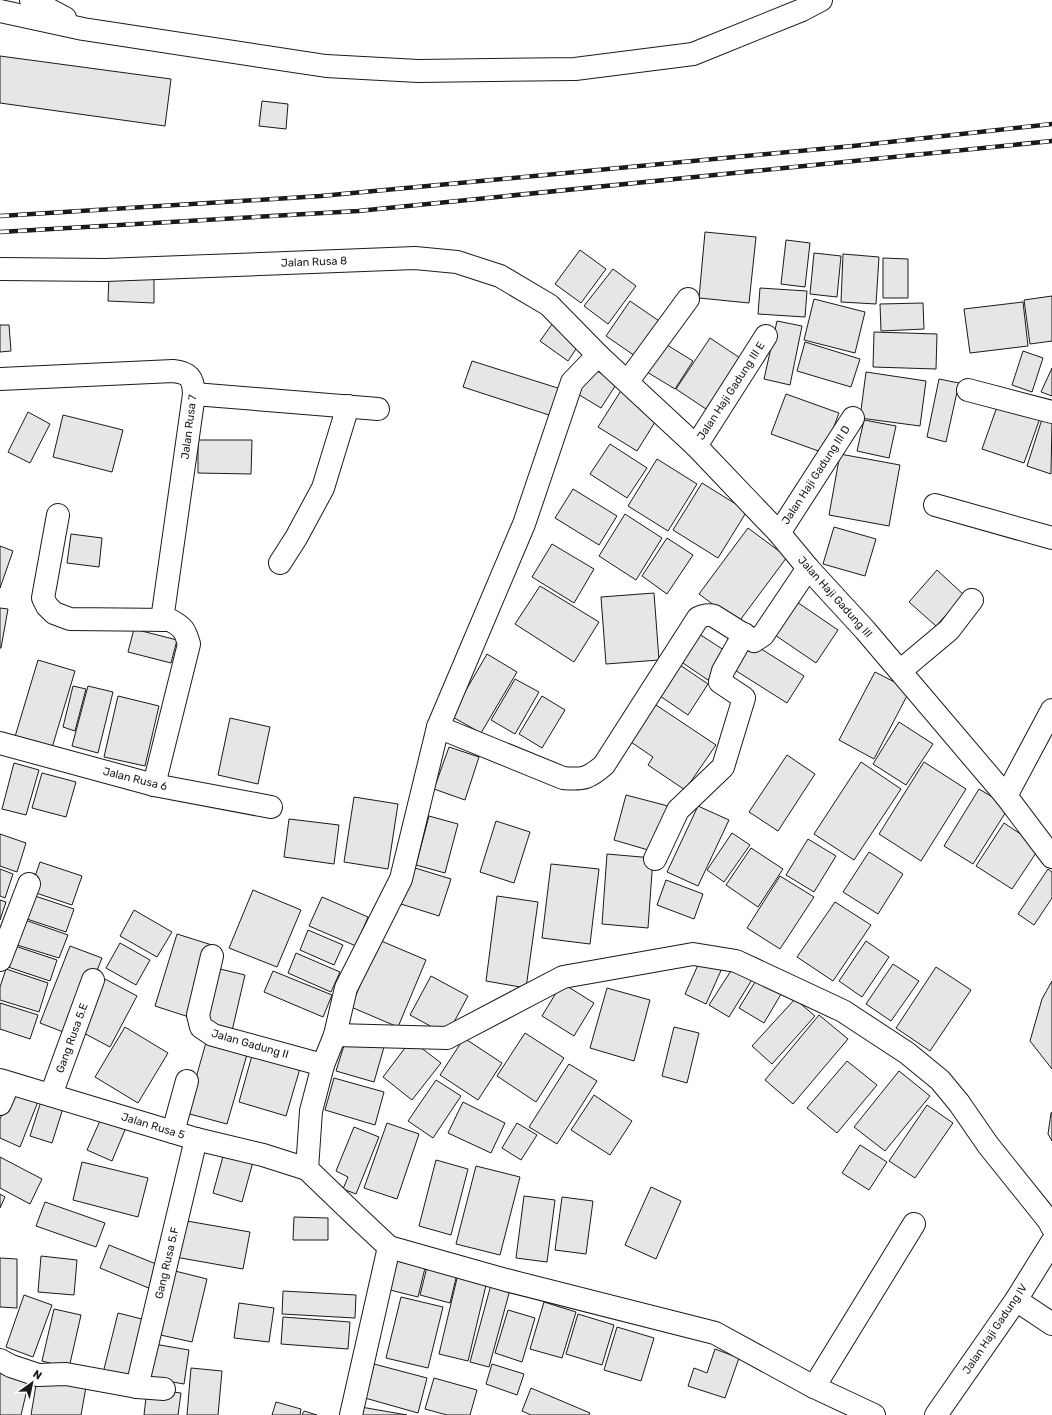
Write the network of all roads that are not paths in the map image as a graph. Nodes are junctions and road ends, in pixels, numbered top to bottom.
1 (31, 0) edge
2 (820, 0) edge
3 (0, 11) edge
4 (83, 29) junction
5 (0, 269) edge
6 (688, 299) dead end
7 (766, 336) dead end
8 (598, 354) junction
9 (0, 380) edge
10 (628, 381) junction
11 (968, 390) dead end
12 (194, 394) junction
13 (348, 406) junction
14 (378, 409) dead end
15 (1052, 412) edge
16 (853, 418) dead end
17 (696, 446) junction
18 (935, 505) dead end
19 (58, 515) dead end
20 (779, 533) junction
21 (1052, 538) edge
22 (280, 563) dead end
23 (808, 568) junction
24 (972, 600) dead end
25 (162, 620) junction
26 (744, 634) junction
27 (900, 671) junction
28 (1052, 710) edge
29 (438, 727) junction
30 (0, 743) edge
31 (154, 785) junction
32 (1006, 796) junction
33 (271, 807) dead end
34 (1052, 857) edge
35 (655, 859) dead end
36 (28, 884) dead end
37 (212, 956) dead end
38 (0, 960) edge
39 (93, 980) dead end
40 (335, 1035) junction
41 (323, 1064) junction
42 (4, 1081) edge
43 (187, 1081) dead end
44 (50, 1095) junction
45 (0, 1104) edge
46 (173, 1132) junction
47 (196, 1139) junction
48 (307, 1169) junction
49 (914, 1224) dead end
50 (1052, 1228) edge
51 (1052, 1242) edge
52 (389, 1247) junction
53 (1016, 1300) junction
54 (1052, 1324) edge
55 (0, 1360) edge
56 (138, 1387) junction
57 (814, 1387) junction
58 (164, 1390) dead end
59 (351, 1415) edge
60 (874, 1415) edge
61 (936, 1415) edge

1 - 4 main road
2 - 4 main road
3 - 4 main road
5 - 8 main road, Jalan Rusa 8
6 - 10 main road
7 - 17 main road, Jalan Haji Gadung III E
8 - 10 main road, Jalan Haji Gadung III
8 - 29 main road
9 - 12 main road, Jalan Rusa 7
10 - 17 main road, Jalan Haji Gadung III
11 - 15 main road
12 - 13 main road
12 - 25 main road, Jalan Rusa 7
13 - 14 main road
13 - 22 main road
16 - 20 main road, Jalan Haji Gadung III D
17 - 20 main road, Jalan Haji Gadung III
18 - 21 main road
19 - 25 main road
20 - 23 main road, Jalan Haji Gadung III
23 - 26 main road
23 - 27 main road, Jalan Haji Gadung III
24 - 27 main road
25 - 31 main road
26 - 29 main road
26 - 35 main road
27 - 32 main road, Jalan Haji Gadung III
28 - 32 main road
29 - 40 main road
30 - 31 main road, Jalan Rusa 6
31 - 33 main road, Jalan Rusa 6
32 - 34 main road, Jalan Haji Gadung III
36 - 38 main road
37 - 41 main road, Jalan Gadung II
39 - 44 main road, Gang Rusa 5.E
40 - 41 main road
40 - 50 main road
41 - 48 main road
42 - 44 main road, Jalan Rusa 5
42 - 45 main road
43 - 46 main road
44 - 46 main road, Jalan Rusa 5
46 - 47 main road, Jalan Rusa 5
47 - 48 main road, Jalan Rusa 5
47 - 56 main road, Gang Rusa 5.F
48 - 52 main road
49 - 57 main road
51 - 53 main road, Jalan Haji Gadung IV
52 - 57 main road
52 - 59 main road
53 - 54 main road
53 - 61 main road, Jalan Haji Gadung IV
55 - 56 main road
56 - 58 main road
57 - 60 main road

